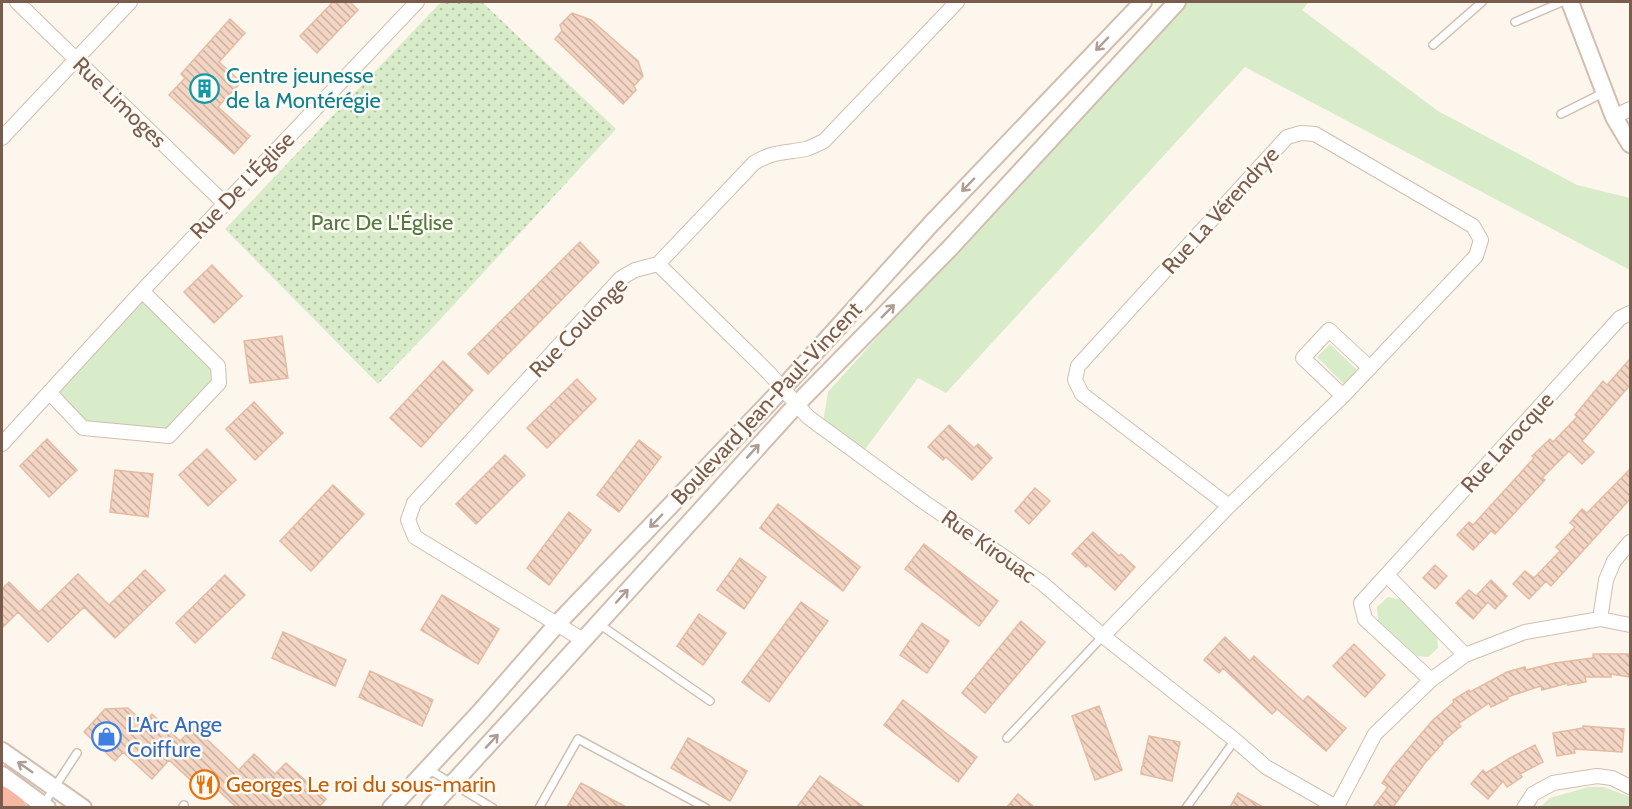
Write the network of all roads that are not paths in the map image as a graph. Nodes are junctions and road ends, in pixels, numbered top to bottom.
1 (17, 2) edge
2 (130, 2) edge
3 (417, 2) edge
4 (957, 2) edge
5 (1177, 2) edge
6 (1482, 2) edge
7 (1562, 2) edge
8 (1570, 2) edge
9 (1141, 4) edge
10 (1160, 20) junction
11 (1515, 22) dead end
12 (1432, 45) dead end
13 (76, 59) junction
14 (1605, 92) junction
15 (1630, 109) edge
16 (1561, 114) dead end
17 (1614, 117) junction
18 (2, 138) edge
19 (1630, 144) edge
20 (224, 203) junction
21 (658, 264) junction
22 (142, 291) junction
23 (1630, 313) edge
24 (1370, 368) junction
25 (783, 388) junction
26 (49, 392) junction
27 (1343, 396) junction
28 (796, 404) junction
29 (2, 444) edge
30 (1229, 506) junction
31 (1630, 542) edge
32 (1387, 575) junction
33 (1600, 619) junction
34 (558, 623) junction
35 (598, 623) junction
36 (1630, 625) edge
37 (1102, 636) junction
38 (583, 640) junction
39 (1465, 655) junction
40 (1431, 680) junction
41 (710, 701) dead end
42 (1007, 738) dead end
43 (1235, 740) junction
44 (2, 751) edge
45 (77, 753) dead end
46 (428, 769) junction
47 (2, 775) edge
48 (452, 784) junction
49 (1630, 787) edge
50 (55, 789) junction
51 (2, 799) edge
52 (45, 806) edge
53 (14, 807) edge
54 (83, 807) edge
55 (391, 807) edge
56 (430, 807) edge
57 (493, 807) edge
58 (539, 807) edge
59 (706, 807) edge
60 (1186, 807) edge
61 (1336, 807) edge
62 (1524, 807) edge

1 - 13 street, Rue Limoges
2 - 13 street
3 - 20 street, Rue De L'Église
4 - 21 street, Rue Coulonge
5 - 10 street, Boulevard Jean-Paul-Vincent
6 - 12 lane
7 - 11 lane
8 - 14 street
9 - 10 street
9 -> 25 street, Boulevard Jean-Paul-Vincent
28 -> 10 street, Boulevard Jean-Paul-Vincent
13 - 18 street
13 - 20 street, Rue Limoges
14 - 16 lane
14 - 17 street
15 - 17 street
17 - 19 street
20 - 22 street, Rue De L'Église
21 - 25 street, Rue Kirouac
21 - 34 street, Rue Coulonge
22 - 26 street, Rue De L'Église
22 - 26 street
23 - 32 street, Rue Larocque
24 - 27 street, Rue La Vérendrye
24 - 27 street
24 - 30 street, Rue La Vérendrye
25 - 28 street, Rue Kirouac
25 -> 34 street, Boulevard Jean-Paul-Vincent
26 - 29 street, Rue De L'Église
27 - 30 street, Rue La Vérendrye
35 -> 28 street, Boulevard Jean-Paul-Vincent
28 - 37 street, Rue Kirouac
30 - 37 street, Rue La Vérendrye
31 - 33 street
32 - 39 street
32 - 40 street, Rue Larocque
33 - 36 street
33 - 39 street
34 - 38 street, Rue Coulonge
34 - 46 street, Boulevard Jean-Paul-Vincent
35 - 38 street, Boulevard Jean-Paul-Vincent
35 - 41 lane
37 - 42 lane
37 - 43 street, Rue Kirouac
48 -> 38 street, Boulevard Jean-Paul-Vincent
39 - 40 street
40 - 61 street
43 - 60 lane
43 - 61 street, Rue Kirouac
50 -> 44 street
45 - 50 lane
46 - 48 lane
46 - 55 street, Boulevard Jean-Paul-Vincent
47 - 52 street
48 - 56 street, Boulevard Jean-Paul-Vincent
48 - 57 lane
49 - 62 street
50 - 52 lane
50 - 54 street
51 - 53 highway
58 - 59 lane

